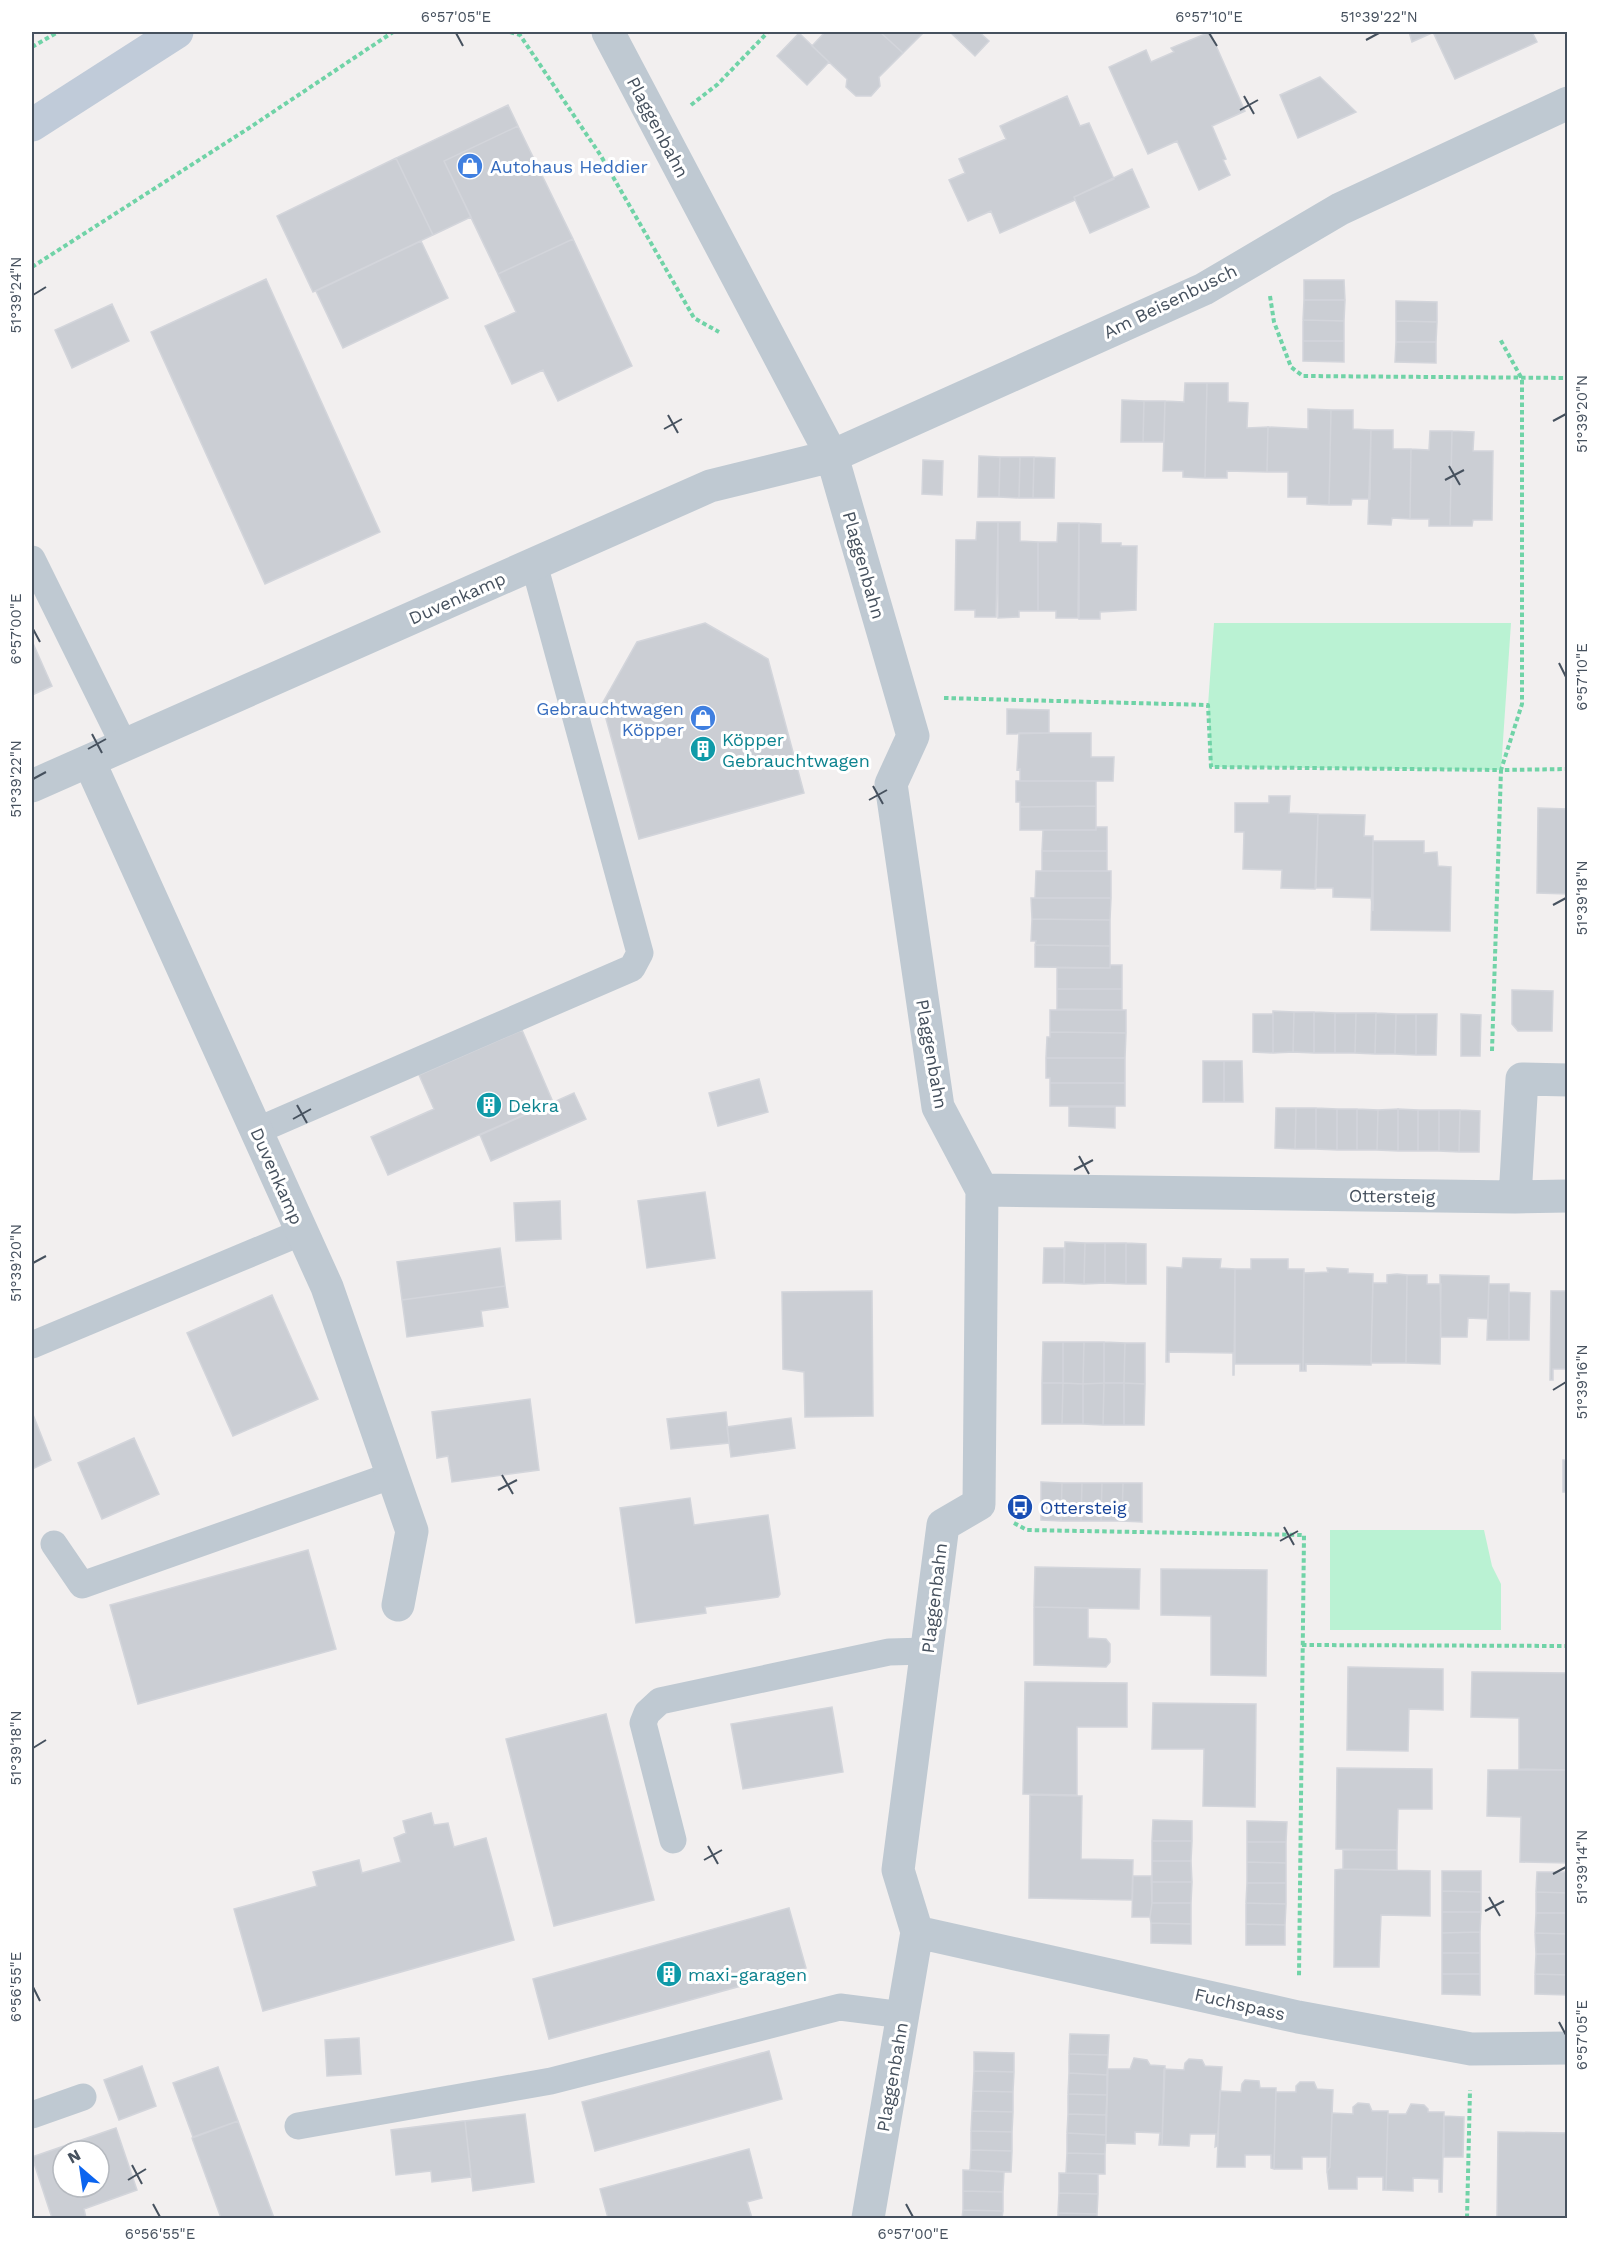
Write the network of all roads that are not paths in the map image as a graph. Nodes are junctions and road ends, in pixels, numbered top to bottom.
1 (177, 32) edge
2 (608, 32) edge
3 (1568, 104) edge
4 (32, 125) edge
5 (832, 456) junction
6 (32, 559) edge
7 (534, 564) junction
8 (124, 745) junction
9 (89, 761) junction
10 (32, 786) edge
11 (1568, 1080) edge
12 (256, 1131) junction
13 (982, 1190) junction
14 (1568, 1196) edge
15 (1515, 1197) junction
16 (302, 1232) junction
17 (32, 1345) edge
18 (393, 1475) junction
19 (54, 1544) dead end
20 (398, 1605) dead end
21 (927, 1652) junction
22 (673, 1840) dead end
23 (917, 1932) junction
24 (903, 2015) junction
25 (1568, 2048) edge
26 (83, 2097) dead end
27 (32, 2115) edge
28 (298, 2126) dead end
29 (868, 2218) edge

1 - 4 main road
2 - 5 street, Plaggenbahn
3 - 5 street, Am Beisenbusch
5 - 7 street, Duvenkamp
5 - 13 street, Plaggenbahn
6 - 8 lane
7 - 8 street, Duvenkamp
7 - 12 lane
8 - 9 street, Duvenkamp
9 - 10 street, Duvenkamp
9 - 12 street, Duvenkamp
11 - 15 street
12 - 16 street, Duvenkamp
13 - 15 street, Ottersteig
13 - 21 street, Plaggenbahn
14 - 15 street, Ottersteig
16 - 17 lane
16 - 18 street, Duvenkamp
18 - 19 lane
18 - 20 street, Duvenkamp
21 - 22 lane
21 - 23 street, Plaggenbahn
23 - 24 street, Plaggenbahn
23 - 25 street, Fuchspass
24 - 28 lane
24 - 29 street, Plaggenbahn
26 - 27 lane

